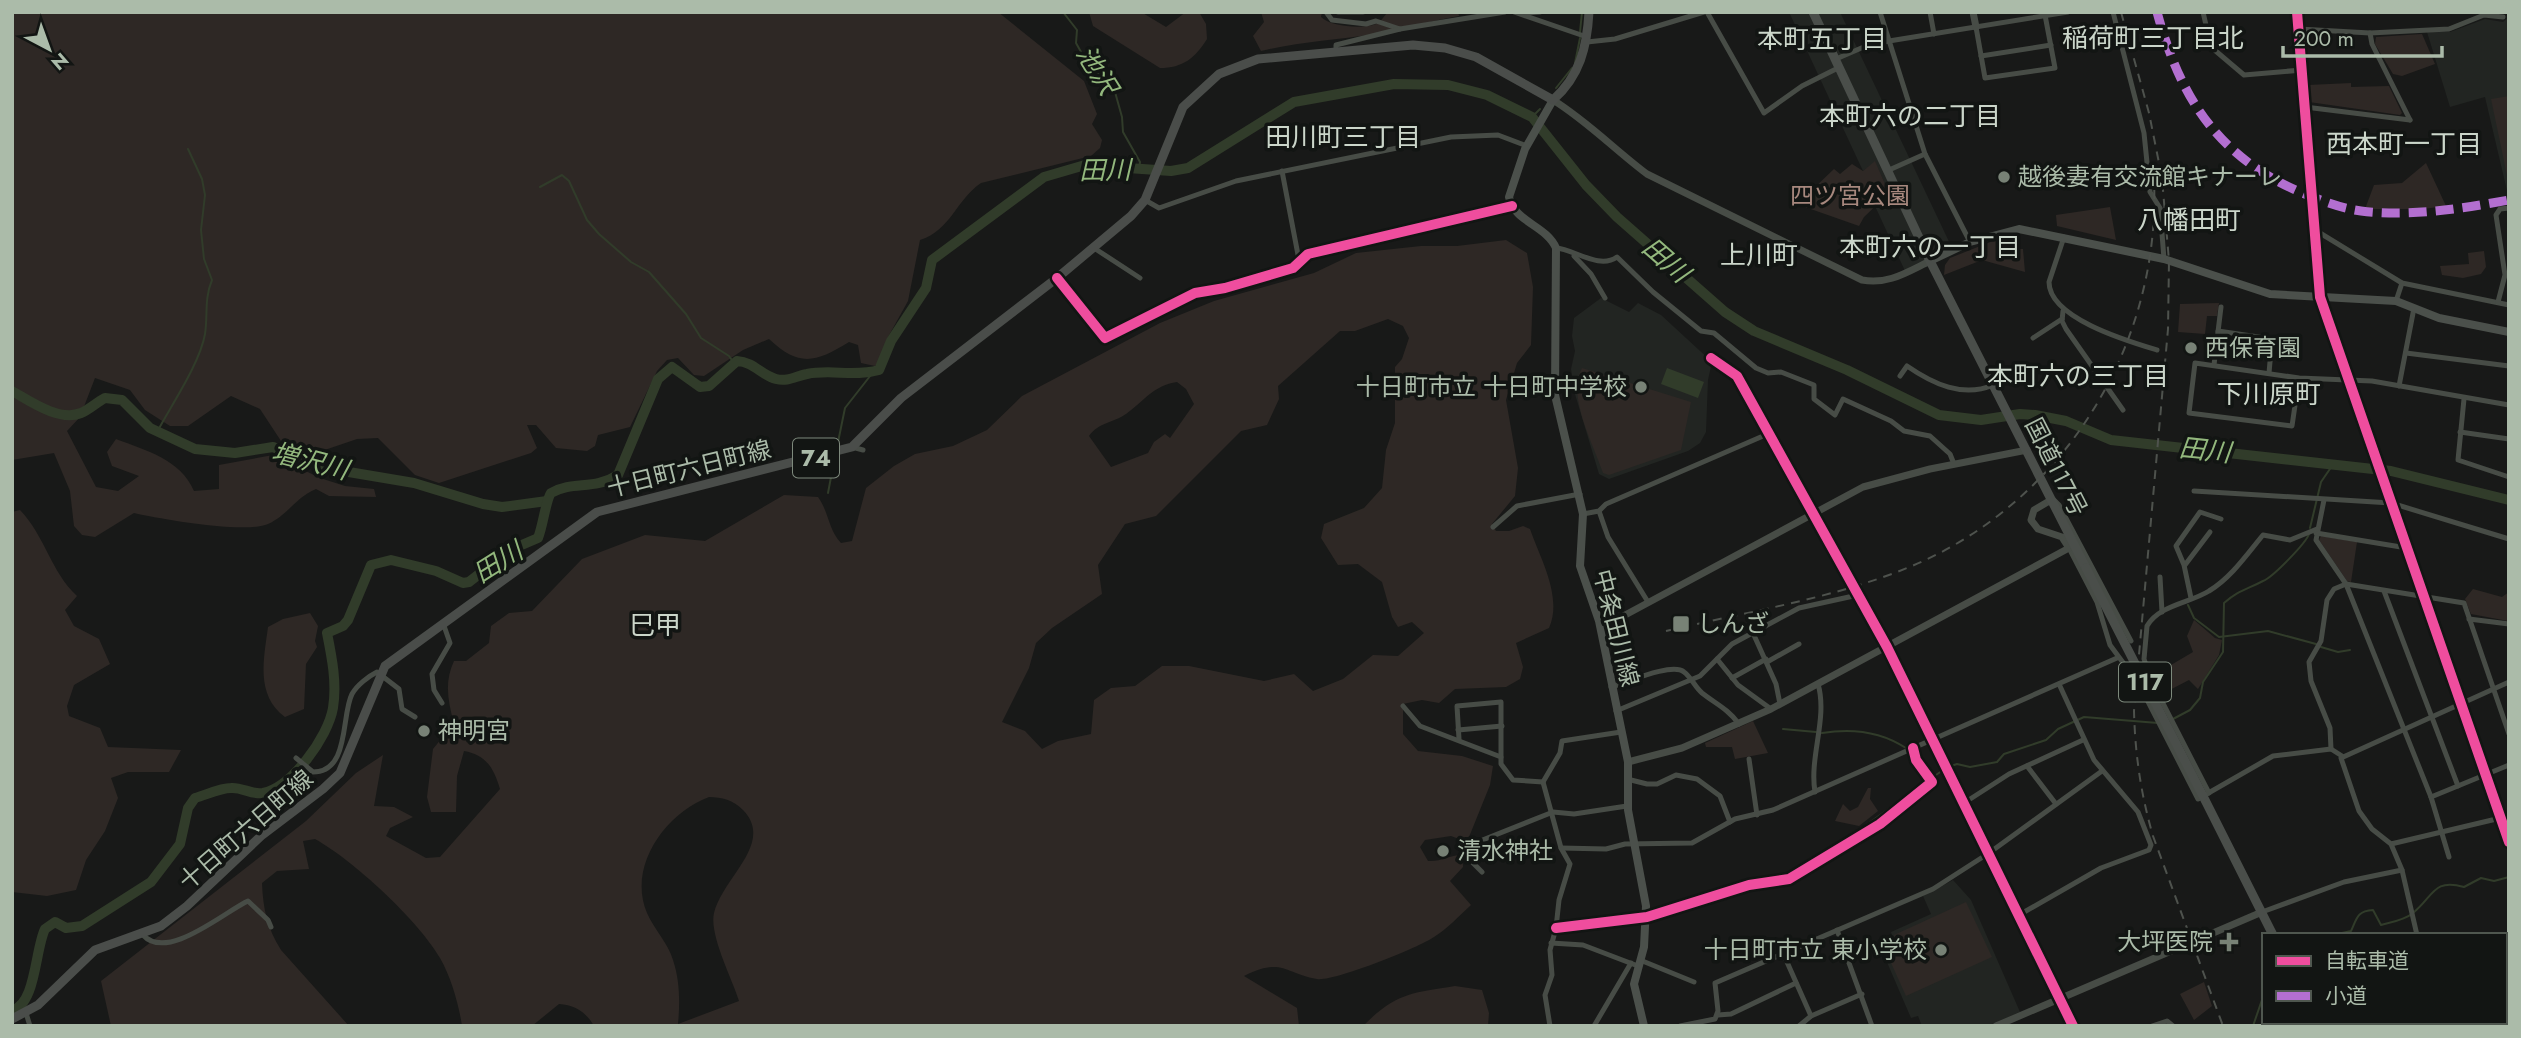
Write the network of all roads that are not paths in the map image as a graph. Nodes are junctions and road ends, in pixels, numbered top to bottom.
1 (1326, 12) edge
2 (1338, 12) edge
3 (1363, 12) edge
4 (1505, 12) edge
5 (1514, 12) edge
6 (1524, 12) edge
7 (1540, 12) edge
8 (1589, 12) edge
9 (1705, 12) edge
10 (1813, 12) edge
11 (1880, 12) edge
12 (1930, 12) edge
13 (1973, 12) edge
14 (2068, 12) edge
15 (2113, 12) edge
16 (2203, 12) edge
17 (2297, 12) edge
18 (2045, 14) edge
19 (2503, 17) dead end
20 (1976, 27) junction
21 (1400, 29) junction
22 (2299, 29) junction
23 (2370, 33) junction
24 (1934, 34) junction
25 (1587, 40) junction
26 (1889, 41) junction
27 (2051, 45) junction
28 (1335, 51) junction
29 (1981, 56) junction
30 (1838, 63) junction
31 (2302, 71) junction
32 (1553, 100) junction
33 (2305, 107) junction
34 (1527, 146) junction
35 (1925, 153) junction
36 (1889, 170) junction
37 (1282, 171) junction
38 (1145, 200) junction
39 (1512, 206) junction
40 (2509, 208) edge
41 (2315, 230) junction
42 (2064, 236) junction
43 (1970, 242) junction
44 (1094, 248) junction
45 (1556, 248) junction
46 (1574, 256) junction
47 (1299, 260) junction
48 (2164, 260) junction
49 (1930, 261) junction
50 (1057, 278) junction
51 (1140, 278) dead end
52 (2402, 283) junction
53 (2320, 297) junction
54 (1605, 298) dead end
55 (2396, 301) junction
56 (2498, 302) junction
57 (2509, 305) edge
58 (2221, 307) dead end
59 (2414, 308) junction
60 (2063, 311) junction
61 (2062, 318) junction
62 (2218, 331) junction
63 (2509, 332) edge
64 (2033, 338) dead end
65 (2157, 351) dead end
66 (2406, 354) junction
67 (1711, 358) dead end
68 (2214, 365) junction
69 (2509, 366) edge
70 (2269, 373) junction
71 (1900, 376) dead end
72 (2298, 378) junction
73 (2349, 382) junction
74 (1993, 385) junction
75 (2399, 386) junction
76 (2464, 399) junction
77 (2509, 405) edge
78 (2123, 410) dead end
79 (2460, 432) junction
80 (1770, 433) junction
81 (2509, 439) edge
82 (852, 447) junction
83 (863, 450) dead end
84 (2026, 450) junction
85 (1954, 464) junction
86 (2509, 477) edge
87 (2194, 491) dead end
88 (1580, 494) junction
89 (2051, 500) junction
90 (2324, 500) junction
91 (2391, 503) junction
92 (1599, 512) junction
93 (1814, 513) junction
94 (1584, 514) junction
95 (2221, 519) dead end
96 (1493, 527) dead end
97 (2316, 531) junction
98 (2210, 532) dead end
99 (2509, 539) edge
100 (2069, 548) junction
101 (2407, 548) junction
102 (2185, 565) junction
103 (2160, 577) dead end
104 (2346, 584) junction
105 (2384, 590) junction
106 (1858, 595) junction
107 (2425, 597) junction
108 (2191, 598) junction
109 (1648, 603) junction
110 (2162, 612) junction
111 (2469, 619) junction
112 (443, 623) junction
113 (2509, 624) edge
114 (1601, 628) junction
115 (2126, 632) junction
116 (1753, 633) junction
117 (2108, 640) junction
118 (2131, 641) dead end
119 (1799, 643) dead end
120 (1887, 647) junction
121 (2117, 658) junction
122 (1717, 659) junction
123 (1766, 660) junction
124 (2130, 672) dead end
125 (380, 673) junction
126 (1732, 678) junction
127 (1690, 680) junction
128 (2509, 682) edge
129 (1818, 684) junction
130 (2059, 684) junction
131 (2139, 684) dead end
132 (1611, 687) junction
133 (2493, 689) junction
134 (442, 703) dead end
135 (2461, 703) junction
136 (1780, 704) junction
137 (2163, 704) junction
138 (1404, 706) dead end
139 (2508, 706) edge
140 (1770, 709) junction
141 (2500, 709) junction
142 (2152, 710) junction
143 (1616, 711) junction
144 (2431, 716) junction
145 (415, 717) dead end
146 (1739, 724) junction
147 (1502, 726) junction
148 (2403, 728) junction
149 (1458, 730) junction
150 (1621, 732) junction
151 (2509, 734) edge
152 (1459, 739) junction
153 (1932, 740) junction
154 (2084, 740) junction
155 (1913, 748) junction
156 (2331, 749) junction
157 (2342, 756) junction
158 (1501, 757) junction
159 (296, 758) dead end
160 (1749, 759) dead end
161 (1628, 762) junction
162 (2509, 765) edge
163 (2027, 766) junction
164 (2102, 771) junction
165 (2486, 774) junction
166 (1627, 779) junction
167 (1543, 782) junction
168 (2458, 786) junction
169 (1815, 792) junction
170 (2206, 795) junction
171 (2431, 797) junction
172 (1964, 803) junction
173 (2056, 804) junction
174 (1627, 806) junction
175 (1553, 811) junction
176 (1757, 814) junction
177 (2505, 817) edge
178 (1730, 822) junction
179 (2442, 830) junction
180 (2509, 842) edge
181 (1633, 843) junction
182 (2391, 844) junction
183 (1561, 848) junction
184 (1989, 853) junction
185 (2449, 858) dead end
186 (2402, 870) junction
187 (1482, 872) dead end
188 (2262, 912) junction
189 (2019, 915) junction
190 (1647, 917) junction
191 (271, 927) dead end
192 (1556, 929) junction
193 (1836, 930) junction
194 (2272, 933) edge
195 (2416, 933) edge
196 (143, 935) junction
197 (1551, 943) junction
198 (1783, 953) junction
199 (1637, 963) junction
200 (1694, 982) dead end
201 (1796, 983) junction
202 (1862, 994) junction
203 (2060, 998) junction
204 (26, 1013) junction
205 (1718, 1015) junction
206 (1811, 1016) junction
207 (12, 1019) edge
208 (1710, 1023) edge
209 (30, 1026) edge
210 (1550, 1026) edge
211 (1593, 1026) edge
212 (1644, 1026) edge
213 (1680, 1026) edge
214 (1799, 1026) edge
215 (1871, 1026) edge
216 (1996, 1026) edge
217 (2073, 1026) edge
218 (2152, 1026) edge
219 (2173, 1026) edge

1 - 21 street
2 - 3 street
4 - 21 street
5 - 25 street
6 - 7 street
8 - 25 main road
9 - 25 street
9 - 30 street
10 - 30 highway, 国道117号 / 117
11 - 26 street
12 - 24 street
13 - 20 street
14 - 18 street
15 - 48 street
16 - 31 street
17 - 22 street
18 - 20 street
18 - 27 street
19 - 23 street
20 - 24 street
20 - 29 street
21 - 28 street
22 - 23 street
22 - 31 street
23 - 33 street
24 - 26 street
25 - 32 main road
26 - 30 street
26 - 35 street
27 - 29 street
27 - 29 street
28 - 32 main road, 74
28 - 38 main road, 74
30 - 36 highway, 国道117号 / 117
31 - 33 street
32 - 34 main road
32 - 49 street
33 - 41 street
34 - 37 street
34 - 39 main road
35 - 36 street
35 - 43 street
36 - 49 highway, 国道117号 / 117
37 - 38 street
37 - 47 street
38 - 44 main road, 74
39 - 45 main road
39 - 47 street
40 - 56 street
41 - 52 street
41 - 53 street
42 - 43 main road
42 - 48 main road
42 - 60 street
43 - 49 main road
44 - 50 main road, 74
44 - 51 street
45 - 46 street
45 - 88 main road, 中条田川線
46 - 54 street
46 - 85 street
47 - 50 street
48 - 53 main road
49 - 74 highway, 国道117号 / 117
50 - 82 main road, 74
52 - 55 street
52 - 56 street
53 - 55 main road
53 - 73 street
55 - 59 main road
56 - 57 street
58 - 62 street
59 - 63 main road
59 - 66 street
60 - 61 street
60 - 65 street
61 - 64 street
61 - 78 street
62 - 68 street
62 - 70 street
66 - 69 street
66 - 75 street
67 - 80 street
68 - 70 street
68 - 72 street
70 - 72 street
71 - 74 street
72 - 73 street
73 - 75 street
73 - 91 street
74 - 84 highway, 国道117号 / 117
75 - 76 street
76 - 77 street
76 - 79 street
79 - 81 street
79 - 86 street
80 - 92 street
80 - 93 street
82 - 83 street
82 - 112 main road, 十日町六日町線 / 74
84 - 85 street
84 - 89 highway, 国道117号 / 117
85 - 93 street
87 - 90 street
88 - 94 main road, 中条田川線
88 - 96 street
89 - 100 street
89 - 115 street
89 - 170 highway, 国道117号 / 117, bridge
90 - 91 street
90 - 97 street
91 - 99 street
91 - 101 street
92 - 94 street
92 - 109 street
93 - 106 street
93 - 109 street
94 - 114 main road, 中条田川線
95 - 102 street
97 - 101 street
97 - 104 street
97 - 108 street
98 - 102 street
100 - 117 street
100 - 120 street
101 - 107 street
102 - 108 street
103 - 110 street
104 - 105 street
104 - 148 street
104 - 156 street
105 - 107 street
105 - 144 street
106 - 116 street
106 - 120 street
107 - 111 street
107 - 135 street
108 - 110 street
109 - 114 street
110 - 137 street
111 - 113 street
111 - 133 street
112 - 125 main road, 十日町六日町線 / 74
112 - 134 street
114 - 132 main road, 中条田川線
115 - 117 street
115 - 118 street
116 - 122 street
116 - 123 street
117 - 121 street
119 - 123 street
120 - 129 street
120 - 153 street
121 - 124 street
121 - 130 street
122 - 126 street
122 - 127 street
123 - 126 street
123 - 136 street
125 - 145 street
125 - 159 street
125 - 196 main road, 十日町六日町線 / 74
126 - 140 street
127 - 132 street
127 - 143 street
127 - 146 street
128 - 133 street
129 - 136 street
129 - 169 street
130 - 153 street
130 - 154 street
131 - 142 street
132 - 143 main road, 中条田川線
133 - 135 street
133 - 141 street
135 - 144 street
135 - 165 street
136 - 140 street
137 - 142 street
137 - 170 street
138 - 152 street
139 - 141 street
140 - 146 street
141 - 151 street
142 - 170 street
143 - 150 main road, 中条田川線
144 - 148 street
144 - 168 street
146 - 161 street
147 - 149 street
147 - 149 street
147 - 158 street
148 - 157 street
148 - 171 street
149 - 152 street
150 - 161 main road, 中条田川線
150 - 167 street
152 - 158 street
153 - 155 street
153 - 172 street
154 - 163 street
154 - 164 street
155 - 169 street
155 - 190 street
156 - 157 street
156 - 170 street
157 - 182 street
158 - 167 street
160 - 176 street
161 - 166 main road, 中条田川線
162 - 165 street
163 - 172 street
163 - 173 street
164 - 173 street
164 - 189 street
165 - 168 street
165 - 177 street
166 - 174 main road, 中条田川線
166 - 178 street
167 - 175 street
168 - 171 street
169 - 176 street
170 - 188 highway, 国道117号 / 117
171 - 179 street
172 - 184 street
173 - 184 street
174 - 175 street
174 - 181 main road, 中条田川線
175 - 183 street
175 - 187 street
176 - 178 street
177 - 179 street
177 - 180 street
178 - 181 street
179 - 182 street
179 - 185 street
181 - 183 street
181 - 190 main road, 中条田川線
182 - 186 street
183 - 192 street
184 - 189 street
184 - 193 street
186 - 188 street
186 - 195 street
188 - 194 highway, 国道117号 / 117
188 - 203 street
189 - 203 street
190 - 192 street
190 - 199 main road, 中条田川線
191 - 196 street
192 - 197 street
193 - 198 street
193 - 202 street
196 - 204 main road, 十日町六日町線 / 74
197 - 199 street
197 - 210 street
198 - 201 street
198 - 205 street
199 - 200 street
199 - 211 street
199 - 212 main road, 中条田川線
201 - 205 street
201 - 206 street
202 - 206 street
202 - 215 street
203 - 216 street
203 - 217 street
204 - 207 main road, 十日町六日町線 / 74
204 - 209 street
205 - 208 street
206 - 214 street
208 - 213 street
218 - 219 street

